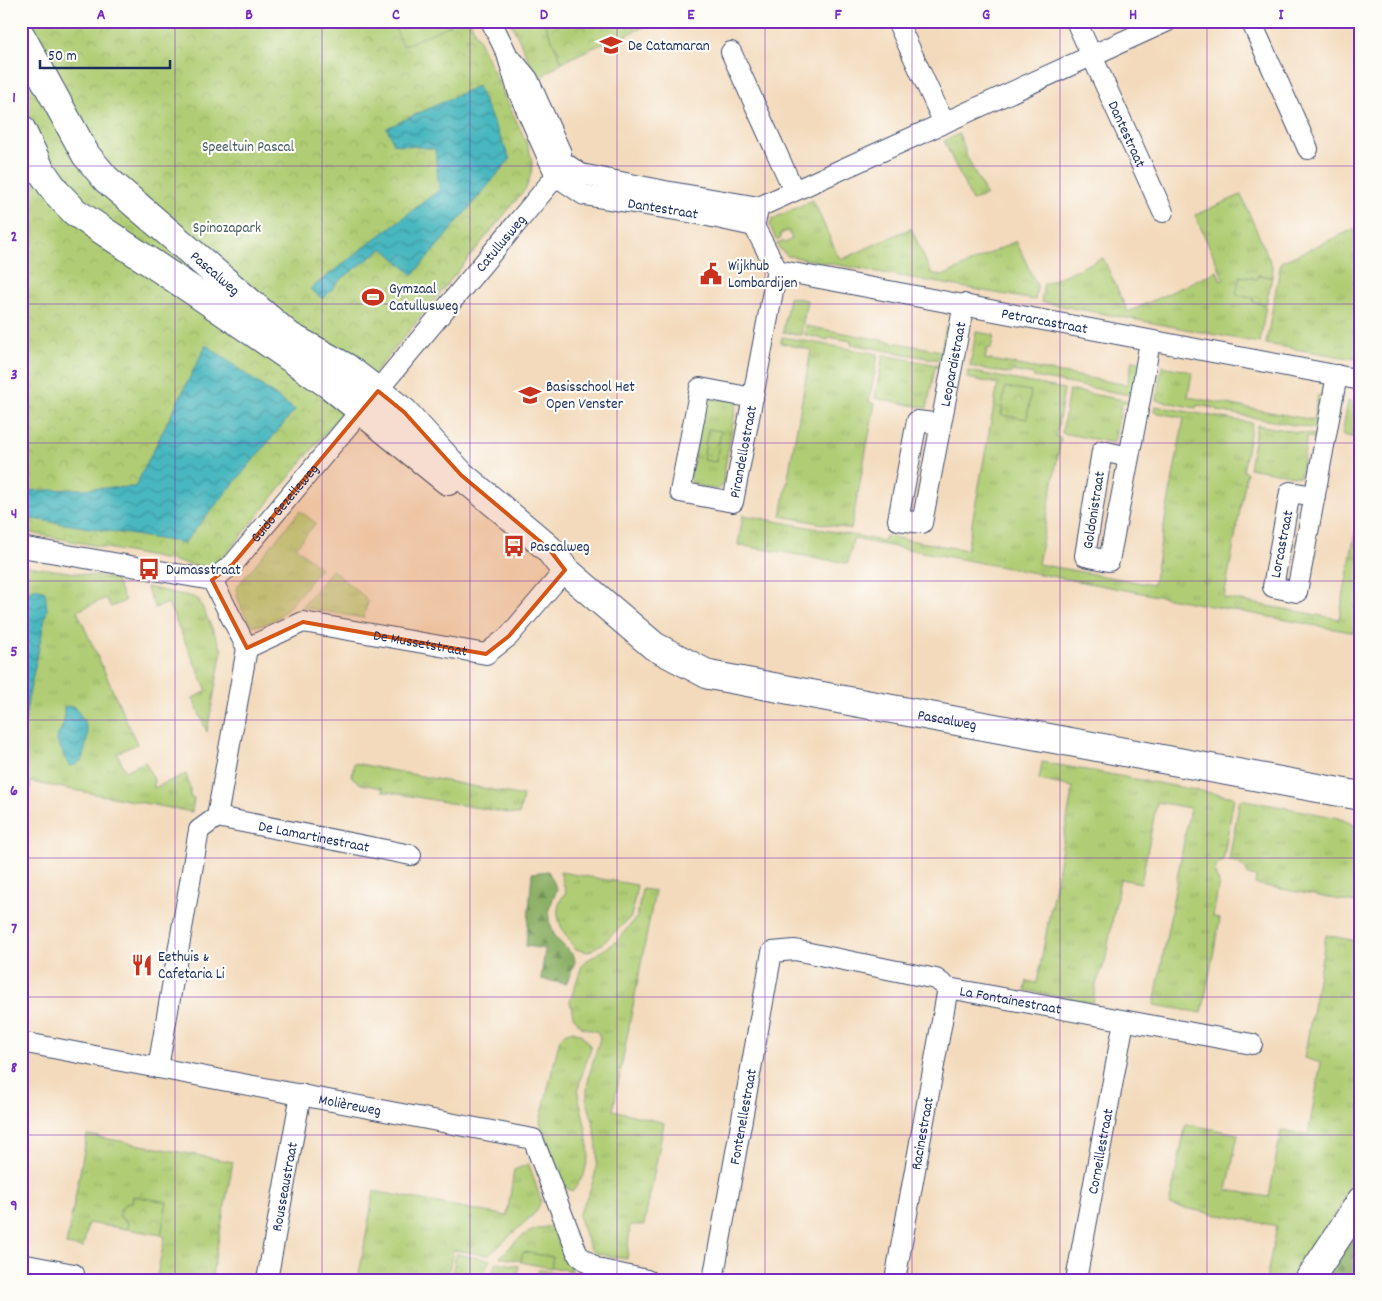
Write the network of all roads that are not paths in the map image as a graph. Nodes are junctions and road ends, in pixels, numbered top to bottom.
1 (492, 21) edge
2 (897, 21) edge
3 (1076, 21) edge
4 (1168, 21) edge
5 (1251, 21) edge
6 (21, 36) edge
7 (731, 52) dead end
8 (1092, 56) junction
9 (944, 123) junction
10 (21, 128) edge
11 (1308, 149) dead end
12 (561, 170) junction
13 (794, 191) junction
14 (759, 207) junction
15 (1163, 212) dead end
16 (754, 226) junction
17 (777, 270) junction
18 (964, 304) junction
19 (1150, 341) junction
20 (1337, 375) junction
21 (1361, 380) edge
22 (376, 394) junction
23 (753, 398) junction
24 (941, 424) dead end
25 (1129, 457) junction
26 (1315, 496) dead end
27 (21, 547) edge
28 (565, 570) junction
29 (212, 580) junction
30 (246, 648) junction
31 (1361, 796) edge
32 (216, 817) junction
33 (411, 854) dead end
34 (772, 952) joint
35 (948, 988) junction
36 (1124, 1021) junction
37 (21, 1042) edge
38 (1252, 1044) dead end
39 (158, 1068) junction
40 (301, 1094) junction
41 (1361, 1201) edge
42 (21, 1264) edge
43 (596, 1274) edge
44 (73, 1280) edge
45 (267, 1280) edge
46 (647, 1280) edge
47 (714, 1280) edge
48 (895, 1280) edge
49 (1076, 1280) edge
50 (1310, 1280) edge

1 - 12 street
2 - 9 street
3 - 8 street, Dantestraat
4 - 8 street
5 - 11 street
6 - 22 street, Pascalweg
7 - 13 street
8 - 9 street
8 - 15 street, Dantestraat
9 - 13 street
10 - 22 street, Pascalweg
12 - 14 street, Dantestraat
12 - 16 street, Dantestraat
12 - 22 street, Catullusweg
13 - 14 street
14 - 16 street
16 - 17 street
17 - 18 street, Petrarcastraat
17 - 23 street, Pirandellostraat
18 - 19 street, Petrarcastraat
18 - 24 street, Leopardistraat
19 - 20 street, Petrarcastraat
19 - 25 street, Goldonistraat
20 - 21 street, Petrarcastraat
20 - 26 street
22 - 28 street, Pascalweg
22 - 29 street, Guido Gezelleweg
23 - 23 street, Pirandellostraat
25 - 25 street, Goldonistraat
27 - 29 street
28 - 30 street, De Mussetstraat
28 - 31 street, Pascalweg
29 - 30 street
30 - 32 street
32 - 33 street, De Lamartinestraat
32 - 39 street
34 - 35 street, La Fontainestraat
34 - 47 street, Fontenellestraat
35 - 36 street, La Fontainestraat
35 - 48 street, Racinestraat
36 - 38 street, La Fontainestraat
36 - 49 street, Corneillestraat
37 - 39 street, Molièreweg
39 - 40 street, Molièreweg
40 - 43 street, Molièreweg
40 - 45 street, Rousseaustraat
41 - 50 street
42 - 44 street
43 - 46 street, Molièreweg

